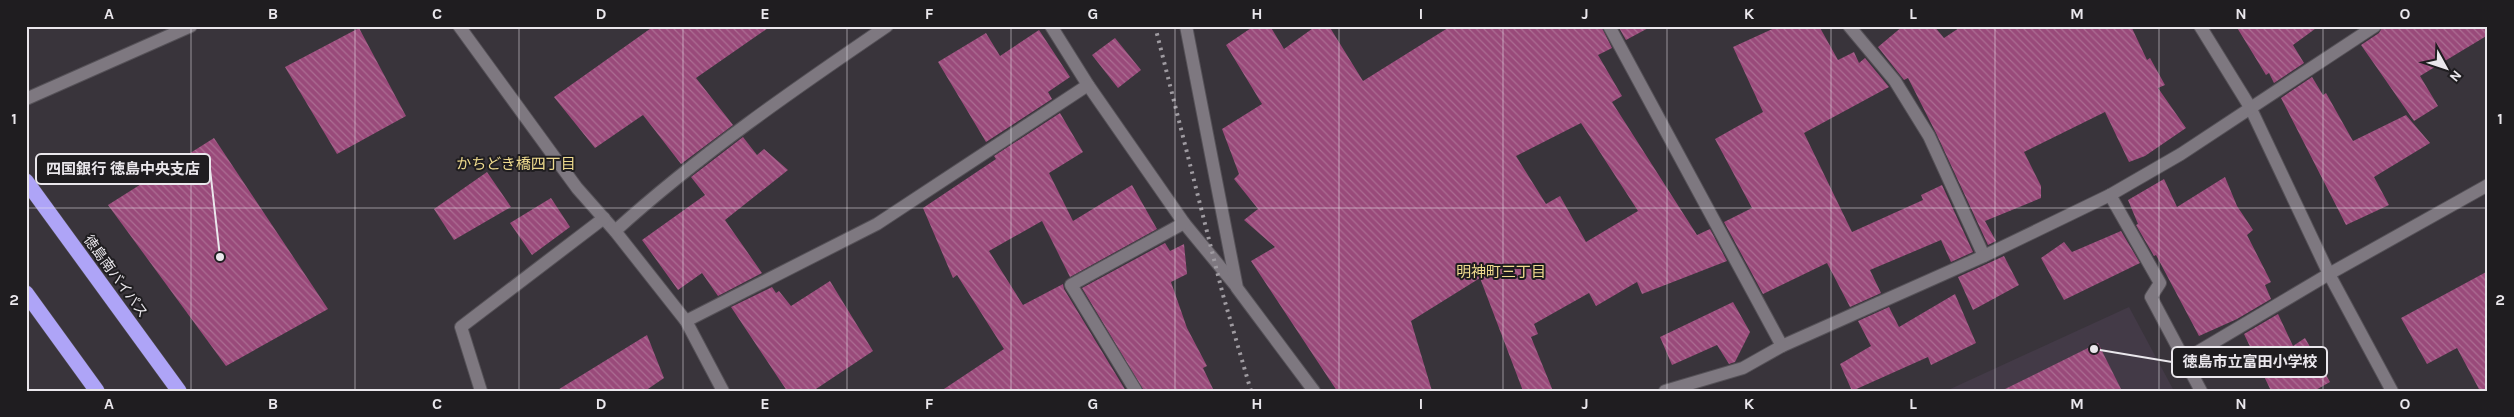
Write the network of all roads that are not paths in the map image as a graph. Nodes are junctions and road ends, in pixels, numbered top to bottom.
1 (191, 26) edge
2 (459, 26) edge
3 (887, 26) edge
4 (1051, 26) edge
5 (1186, 26) edge
6 (1609, 26) edge
7 (2200, 26) edge
8 (2375, 26) edge
9 (1854, 28) edge
10 (1088, 85) junction
11 (26, 99) edge
12 (2250, 107) junction
13 (26, 181) edge
14 (2488, 185) edge
15 (2110, 195) junction
16 (604, 218) junction
17 (1184, 223) junction
18 (615, 231) junction
19 (1984, 256) junction
20 (2329, 274) junction
21 (1238, 288) junction
22 (26, 292) edge
23 (686, 321) junction
24 (1782, 346) junction
25 (2184, 360) junction
26 (97, 391) edge
27 (179, 391) edge
28 (481, 391) edge
29 (723, 391) edge
30 (1136, 391) edge
31 (1314, 391) edge
32 (1665, 391) edge
33 (2201, 391) edge
34 (2392, 391) edge

1 - 11 street
2 - 16 street
3 - 18 street
4 - 10 street
5 - 21 street
6 - 24 street
7 - 12 street
8 - 12 street
9 - 19 street
10 - 17 street
10 - 23 street
12 - 15 street
12 - 20 street
13 - 27 highway, 徳島南バイパス
14 - 20 street
15 - 19 street
15 - 25 street
16 - 18 street
16 - 28 street
17 - 21 street
17 - 30 street
18 - 23 street
19 - 24 street
20 - 25 street
20 - 34 street
21 - 31 street
22 - 26 highway
23 - 29 street
24 - 32 street
25 - 33 street

